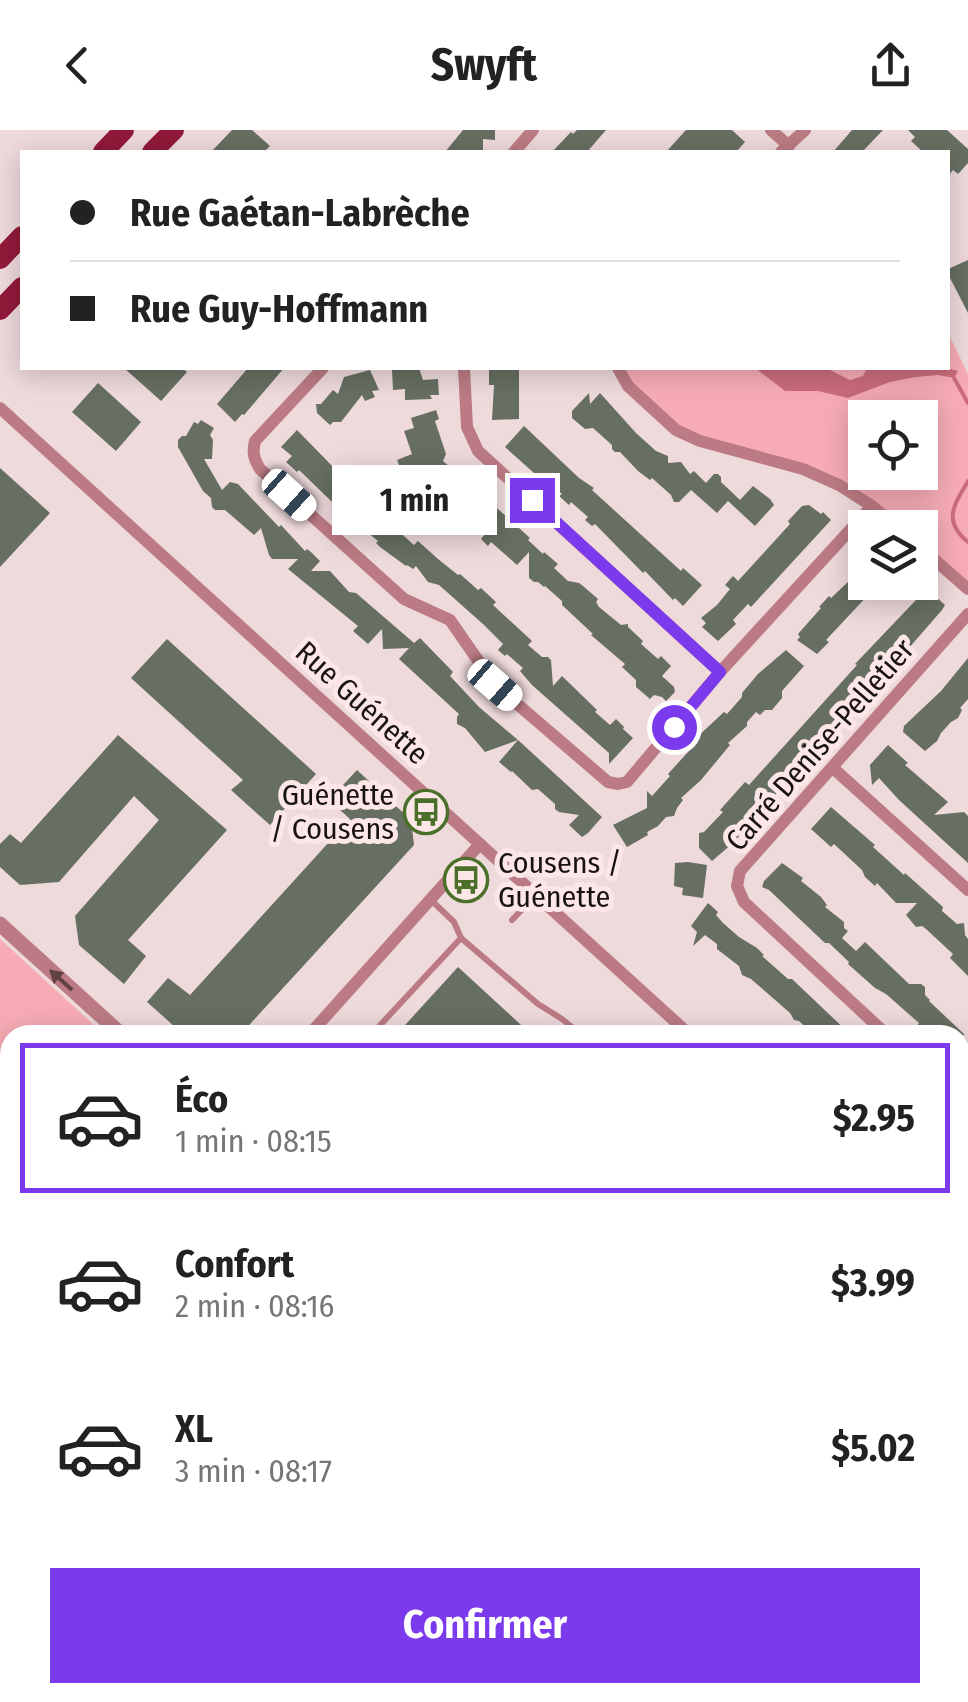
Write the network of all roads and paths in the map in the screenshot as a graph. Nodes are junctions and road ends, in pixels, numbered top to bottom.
1 (124, 130) edge
2 (174, 130) edge
3 (534, 130) edge
4 (772, 130) edge
5 (805, 130) edge
6 (785, 149) edge
7 (105, 150) edge
8 (154, 150) edge
9 (516, 150) edge
10 (20, 238) edge
11 (0, 259) edge
12 (20, 289) edge
13 (0, 310) edge
14 (322, 370) edge
15 (464, 370) edge
16 (619, 370) edge
17 (0, 408) edge
18 (872, 506) junction
19 (877, 510) edge
20 (938, 563) edge
21 (968, 589) edge
22 (968, 614) edge
23 (720, 672) junction
24 (833, 768) junction
25 (480, 844) junction
26 (968, 890) edge
27 (536, 895) junction
28 (430, 900) junction
29 (512, 920) dead end
30 (0, 924) edge
31 (460, 938) junction
32 (111, 1025) edge
33 (318, 1025) edge
34 (379, 1025) edge
35 (570, 1025) edge
36 (679, 1025) edge
37 (876, 1025) edge

1 - 7 main road
2 - 8 main road
3 - 9 street
4 - 6 street
5 - 6 street
10 - 11 main road
12 - 13 main road
14 - 23 street
15 - 23 street
16 - 18 street
17 - 25 street, Rue Guénette
18 - 19 street
18 - 23 street
20 - 21 street
22 - 24 street, Carré Denise-Pelletier
24 - 26 street
24 - 37 street, Carré Denise-Pelletier
25 - 27 street, Rue Guénette
25 - 28 street
27 - 29 lane
27 - 36 street, Rue Guénette
28 - 31 lane
28 - 33 street
32 -> 30 street
31 - 34 lane
31 - 35 lane

